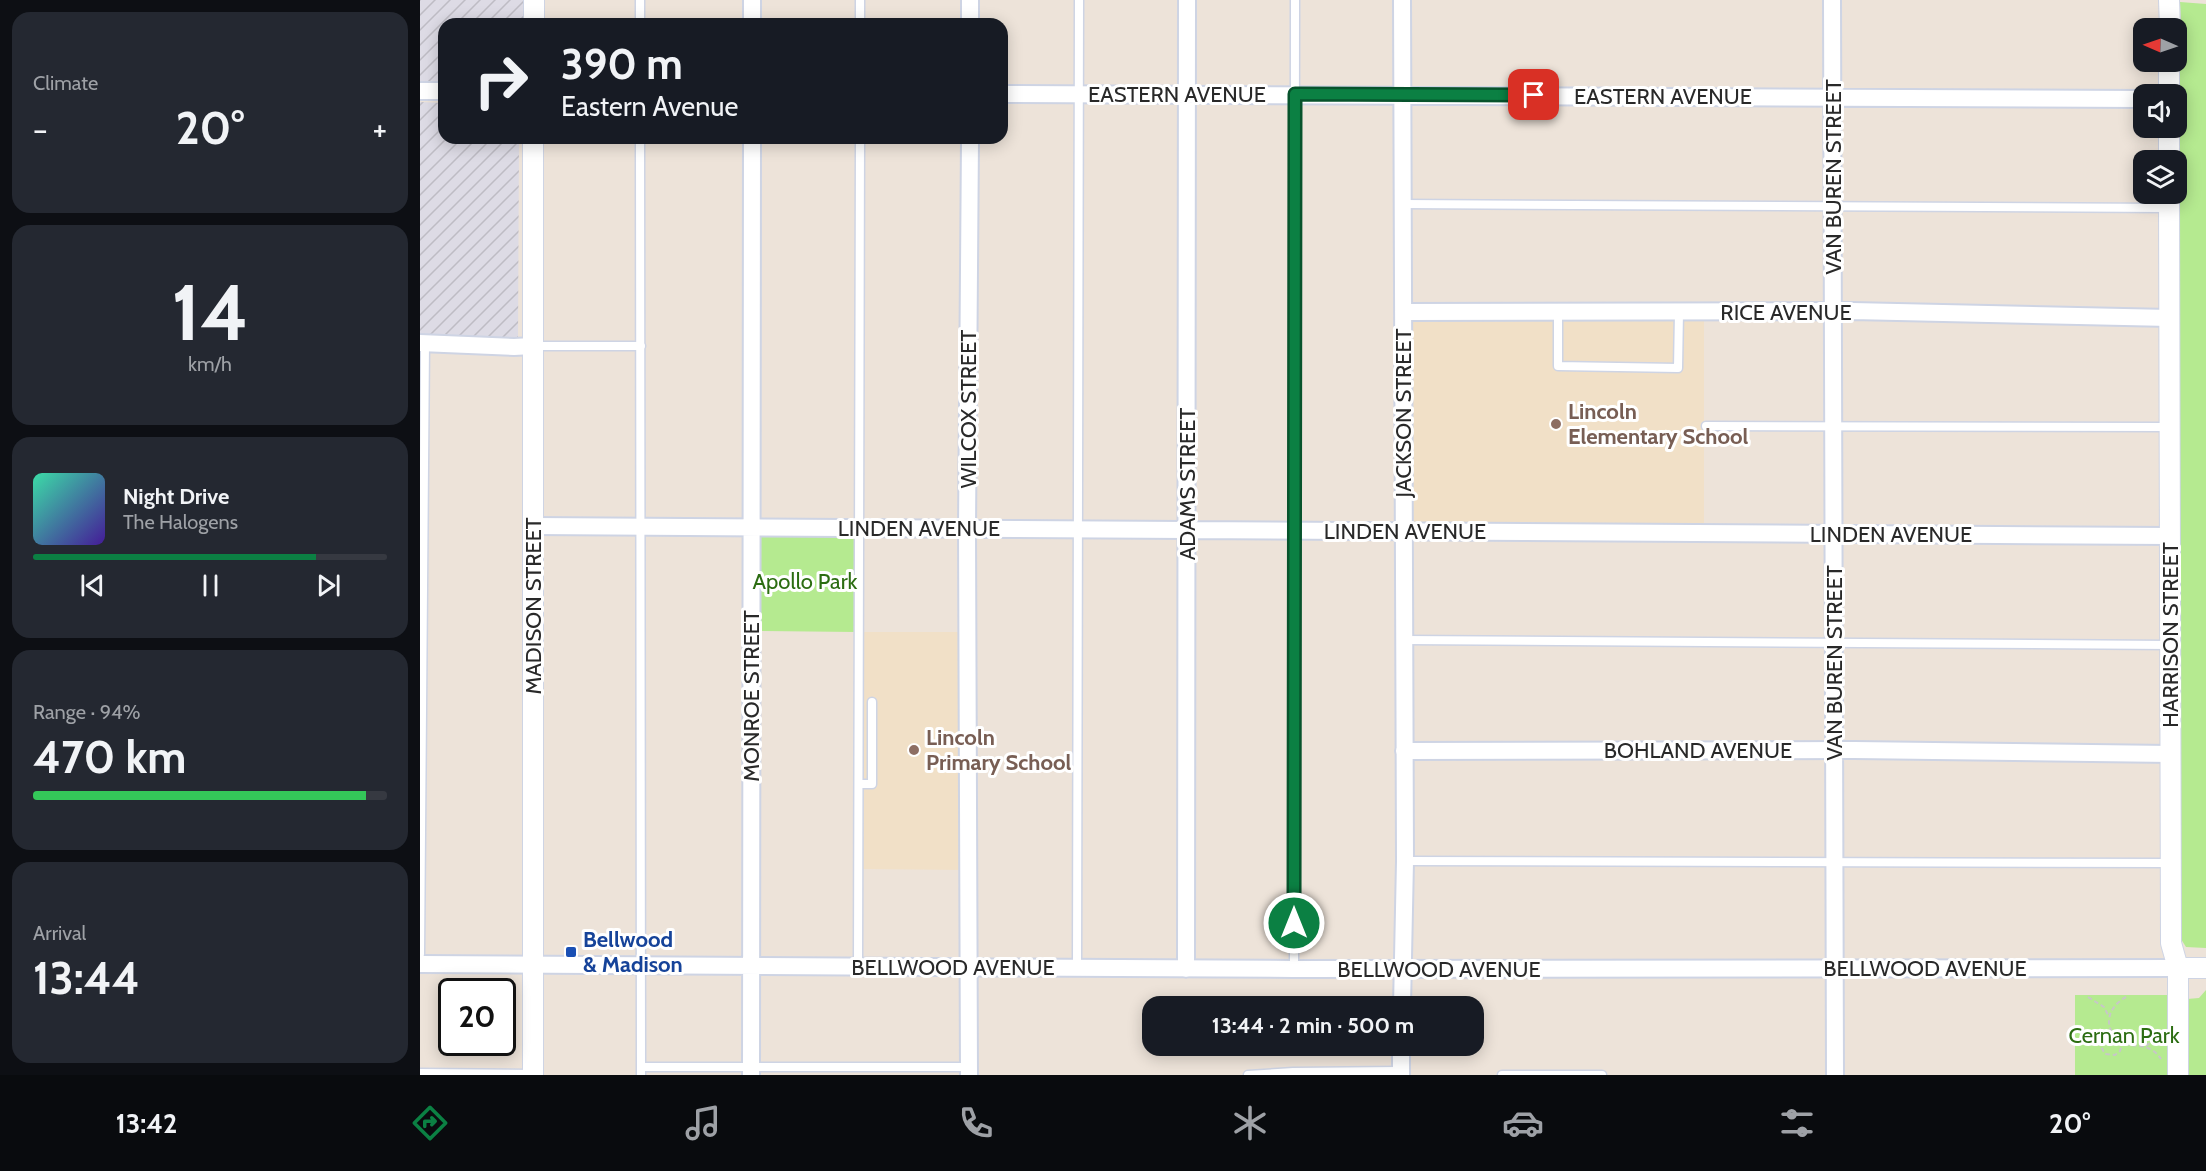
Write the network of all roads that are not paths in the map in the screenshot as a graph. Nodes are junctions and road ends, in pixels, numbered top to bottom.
1 (534, 0) edge
2 (640, 0) edge
3 (752, 0) edge
4 (860, 0) edge
5 (970, 0) edge
6 (1078, 0) edge
7 (1187, 0) edge
8 (1295, 0) edge
9 (1402, 0) edge
10 (1832, 0) edge
11 (534, 18) edge
12 (640, 18) edge
13 (752, 18) edge
14 (860, 18) edge
15 (970, 18) edge
16 (420, 91) edge
17 (438, 91) edge
18 (1008, 94) edge
19 (1079, 94) junction
20 (1187, 94) junction
21 (1295, 94) junction
22 (1402, 94) junction
23 (1833, 97) junction
24 (2133, 99) edge
25 (533, 144) edge
26 (640, 144) edge
27 (752, 144) edge
28 (861, 144) edge
29 (970, 144) edge
30 (2133, 202) edge
31 (1402, 204) junction
32 (2169, 204) edge
33 (1833, 206) junction
34 (1833, 311) junction
35 (1403, 312) junction
36 (1558, 312) junction
37 (1679, 312) junction
38 (2170, 318) junction
39 (422, 343) edge
40 (532, 346) junction
41 (640, 346) junction
42 (1706, 426) dead end
43 (1834, 426) junction
44 (2170, 427) junction
45 (533, 526) junction
46 (641, 527) junction
47 (751, 528) junction
48 (860, 528) junction
49 (967, 528) junction
50 (1078, 529) junction
51 (1187, 530) junction
52 (1295, 530) junction
53 (1404, 531) junction
54 (1834, 533) junction
55 (2170, 536) junction
56 (1404, 640) junction
57 (1834, 642) junction
58 (2171, 645) junction
59 (872, 702) dead end
60 (1834, 750) junction
61 (1404, 751) junction
62 (2171, 754) junction
63 (859, 784) junction
64 (420, 858) edge
65 (1405, 861) junction
66 (1834, 861) junction
67 (2172, 863) junction
68 (420, 954) edge
69 (420, 964) edge
70 (532, 965) junction
71 (642, 965) junction
72 (750, 965) junction
73 (858, 966) junction
74 (969, 967) junction
75 (1077, 968) junction
76 (1403, 968) junction
77 (1834, 968) junction
78 (2178, 968) junction
79 (2206, 968) edge
80 (1186, 969) junction
81 (1294, 969) junction
82 (1402, 996) edge
83 (1401, 1056) edge
84 (641, 1071) edge
85 (750, 1071) edge
86 (861, 1071) edge
87 (969, 1071) edge
88 (2171, 1071) edge
89 (1400, 1073) edge
90 (422, 1074) edge
91 (533, 1074) edge
92 (1248, 1075) edge
93 (1502, 1075) edge
94 (1602, 1075) edge
95 (1835, 1075) edge

1 - 11 street
2 - 12 lane
3 - 13 street
4 - 14 lane
5 - 15 street
6 - 19 lane
7 - 20 street, ADAMS STREET
8 - 21 lane
9 - 22 street, JACKSON STREET
10 - 23 street, VAN BUREN STREET
16 - 17 street
18 - 19 street, EASTERN AVENUE
19 - 20 street, EASTERN AVENUE
19 - 50 lane
20 - 21 street, EASTERN AVENUE
20 - 51 street, ADAMS STREET
21 - 22 street, EASTERN AVENUE
21 - 52 lane
22 - 23 street, EASTERN AVENUE
22 - 31 street, JACKSON STREET
23 - 24 street, EASTERN AVENUE
23 - 33 street, VAN BUREN STREET
25 - 40 street, MADISON STREET
26 - 41 lane
27 - 47 street, MONROE STREET
28 - 48 lane
29 - 49 street, WILCOX STREET
30 - 33 lane
31 - 33 lane
31 - 35 street, JACKSON STREET
32 - 38 street, HARRISON STREET
33 - 34 street, VAN BUREN STREET
34 - 37 street, RICE AVENUE
34 - 38 street, RICE AVENUE
34 - 43 street, VAN BUREN STREET
35 - 36 street, RICE AVENUE
35 - 53 street, JACKSON STREET
36 - 37 street, RICE AVENUE
36 - 37 lane
38 - 44 street, HARRISON STREET
39 - 40 street
39 - 64 lane
40 - 41 lane
40 - 45 street, MADISON STREET
41 - 46 lane
42 - 43 lane
43 - 44 lane
43 - 54 street, VAN BUREN STREET
44 - 55 street, HARRISON STREET
45 - 46 street, LINDEN AVENUE
45 - 70 street, MADISON STREET
46 - 47 street, LINDEN AVENUE
46 - 71 lane
47 - 48 street, LINDEN AVENUE
47 - 72 street, MONROE STREET
48 - 49 street, LINDEN AVENUE
48 - 63 lane
49 - 50 street, LINDEN AVENUE
49 - 74 street, WILCOX STREET
50 - 51 street, LINDEN AVENUE
50 - 75 lane
51 - 52 street, LINDEN AVENUE
51 - 80 street, ADAMS STREET
52 - 53 street, LINDEN AVENUE
52 - 81 lane
53 - 54 street, LINDEN AVENUE
53 - 56 street, JACKSON STREET
54 - 55 street, LINDEN AVENUE
54 - 57 street, VAN BUREN STREET
55 - 58 street, HARRISON STREET
56 - 57 lane
56 - 61 street, JACKSON STREET
57 - 58 lane
57 - 60 street, VAN BUREN STREET
58 - 62 street, HARRISON STREET
59 - 63 lane
60 - 61 street, BOHLAND AVENUE
60 - 62 street, BOHLAND AVENUE
60 - 66 street, VAN BUREN STREET
61 - 65 street, JACKSON STREET
62 - 67 street, HARRISON STREET
63 - 73 lane
64 - 68 lane
65 - 66 lane
65 - 76 street, JACKSON STREET
66 - 67 lane
66 - 77 street, VAN BUREN STREET
67 - 78 street, HARRISON STREET
69 - 70 street, BELLWOOD AVENUE
70 - 71 street, BELLWOOD AVENUE
70 - 91 street, MADISON STREET
71 - 72 street, BELLWOOD AVENUE
71 - 84 lane
72 - 73 street, BELLWOOD AVENUE
72 - 85 street, MONROE STREET
73 - 74 street, BELLWOOD AVENUE
74 - 75 street, BELLWOOD AVENUE
74 - 87 street, WILCOX STREET
75 - 80 street, BELLWOOD AVENUE
76 - 77 street, BELLWOOD AVENUE
76 - 81 street, BELLWOOD AVENUE
76 - 82 street, JACKSON STREET
77 - 78 street, BELLWOOD AVENUE
77 - 95 street, VAN BUREN STREET
78 - 79 street, BELLWOOD AVENUE
78 - 88 street, HARRISON STREET
80 - 81 street, BELLWOOD AVENUE
83 - 89 street
84 - 85 lane
85 - 86 lane
86 - 87 lane
89 - 92 lane
90 - 91 lane
93 - 94 lane

